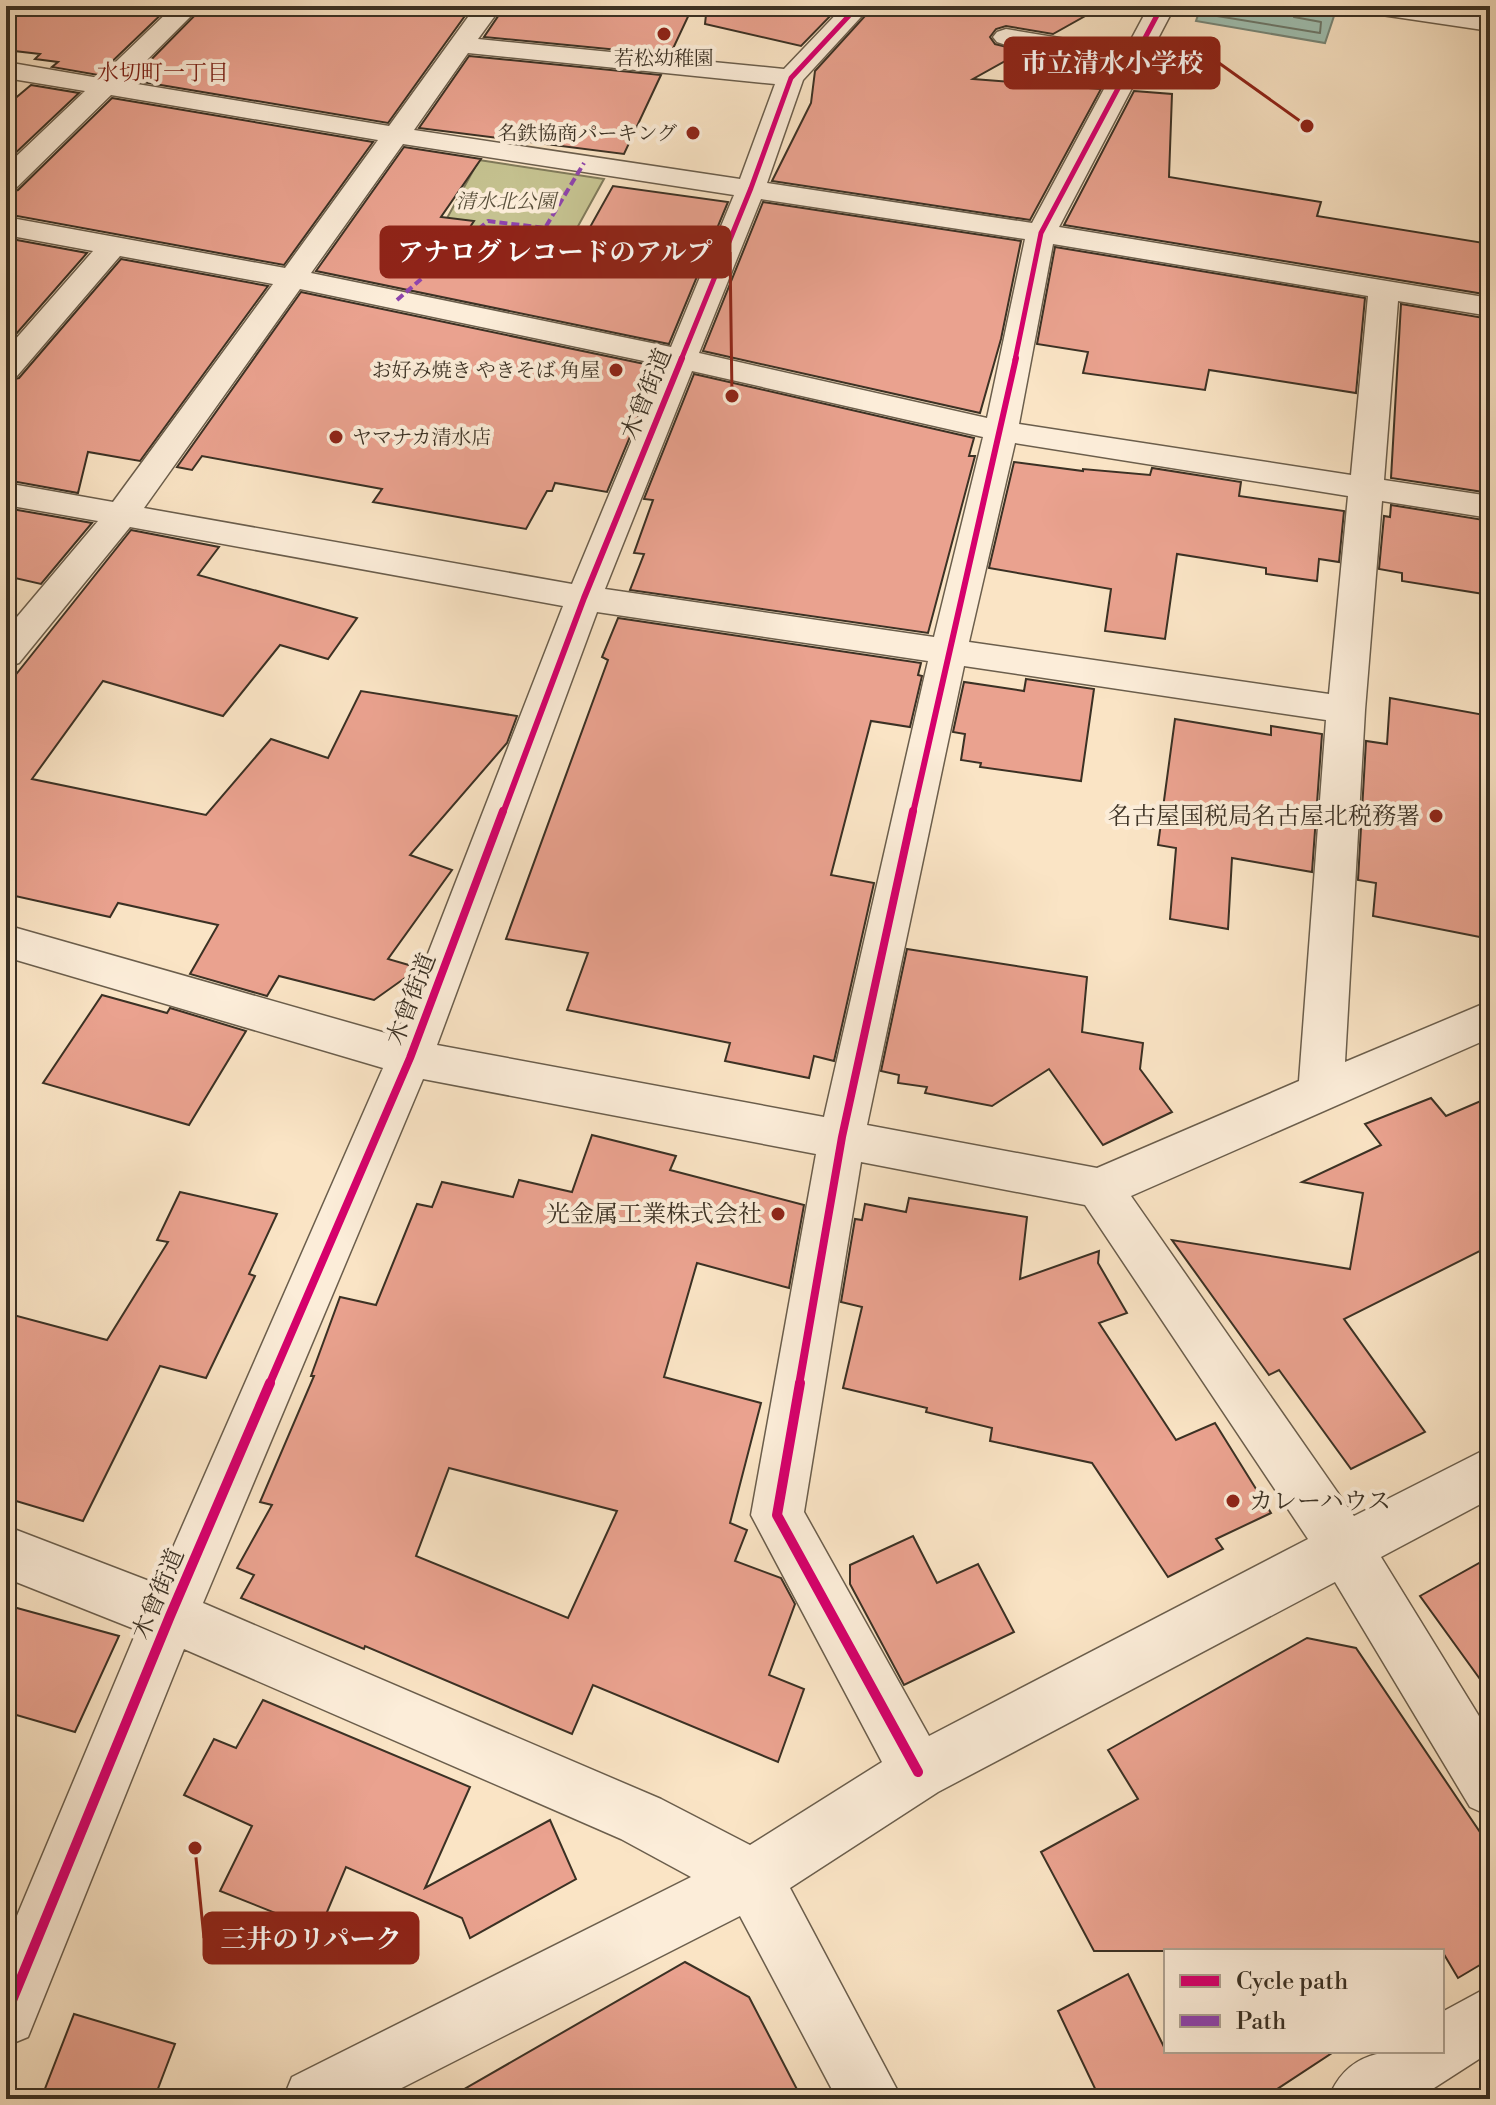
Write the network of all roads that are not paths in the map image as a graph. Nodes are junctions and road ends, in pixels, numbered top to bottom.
1 (188, 6) edge
2 (489, 6) edge
3 (858, 6) edge
4 (1162, 6) edge
5 (1375, 6) edge
6 (1490, 23) edge
7 (1006, 37) dead end
8 (463, 45) junction
9 (1134, 58) junction
10 (6, 70) edge
11 (791, 78) junction
12 (107, 85) junction
13 (395, 135) junction
14 (6, 182) edge
15 (751, 188) junction
16 (6, 226) edge
17 (1041, 233) junction
18 (112, 247) junction
19 (291, 278) junction
20 (1384, 290) junction
21 (1490, 307) edge
22 (682, 359) junction
23 (6, 369) edge
24 (1001, 431) junction
25 (1368, 489) junction
26 (6, 494) edge
27 (1490, 507) edge
28 (120, 517) junction
29 (584, 598) junction
30 (948, 653) junction
31 (6, 654) edge
32 (1346, 710) junction
33 (6, 941) edge
34 (1490, 1019) edge
35 (410, 1058) junction
36 (1321, 1092) junction
37 (842, 1137) junction
38 (1099, 1188) junction
39 (1490, 1472) edge
40 (1344, 1547) junction
41 (6, 1552) edge
42 (170, 1616) junction
43 (918, 1772) junction
44 (1490, 1787) edge
45 (752, 1878) junction
46 (6, 2015) edge
47 (1490, 2017) edge
48 (1444, 2046) edge
49 (1433, 2053) edge
50 (314, 2099) edge
51 (871, 2099) edge
52 (1359, 2099) edge

1 - 12 street
2 - 8 street
3 - 11 street, 木曾街道
4 - 9 street
5 - 6 street
7 - 9 street
8 - 11 street
8 - 13 street
9 - 17 street
10 - 12 street
11 - 15 street, 木曾街道
12 - 13 street
12 - 14 street
13 - 15 street
13 - 19 street
15 - 17 street
15 - 22 street, 木曾街道
16 - 18 street
17 - 20 street
17 - 24 street
18 - 19 street
18 - 23 street
19 - 22 street
19 - 28 street
20 - 21 street
20 - 25 street
22 - 24 street
22 - 29 street, 木曾街道
24 - 25 street
24 - 30 street
25 - 27 street
25 - 32 street
26 - 28 street
28 - 29 street
28 - 31 street
29 - 30 street
29 - 35 street, 木曾街道
30 - 32 street
30 - 37 street
32 - 36 street
33 - 35 street
34 - 36 street
35 - 37 street
35 - 42 street, 木曾街道
36 - 38 street
37 - 38 street
37 - 43 street
38 - 40 street
39 - 40 street
40 - 43 street
40 - 44 street
41 - 42 street
42 - 45 street
42 - 46 street, 木曾街道
43 - 45 street
45 - 50 street
45 - 51 street
47 - 48 street
49 - 52 street

